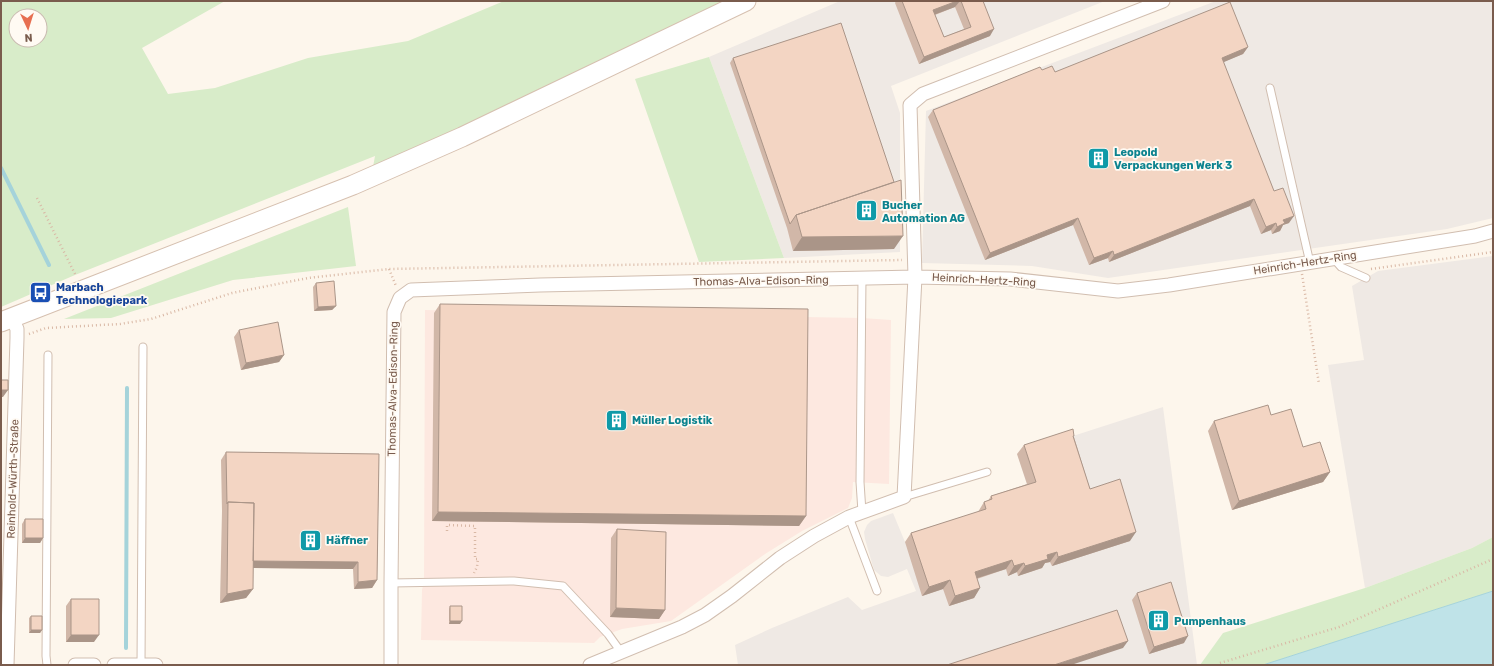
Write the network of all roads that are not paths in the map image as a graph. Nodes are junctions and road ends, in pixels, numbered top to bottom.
1 (746, 1) edge
2 (1163, 1) edge
3 (1270, 88) dead end
4 (1493, 231) edge
5 (1334, 259) junction
6 (1306, 263) junction
7 (915, 277) junction
8 (862, 278) junction
9 (1366, 278) dead end
10 (7, 320) edge
11 (143, 347) dead end
12 (48, 355) dead end
13 (987, 472) dead end
14 (904, 497) junction
15 (862, 512) junction
16 (849, 517) junction
17 (391, 583) junction
18 (877, 591) dead end
19 (621, 652) junction
20 (7, 665) edge
21 (47, 665) edge
22 (75, 665) edge
23 (94, 665) edge
24 (114, 665) edge
25 (141, 665) edge
26 (156, 665) edge
27 (391, 665) edge
28 (590, 665) edge

1 - 10 main road
2 - 7 street
3 - 6 lane
4 - 5 street, Heinrich-Hertz-Ring
5 - 6 street, Heinrich-Hertz-Ring
5 - 9 lane
6 - 7 street, Heinrich-Hertz-Ring
7 - 8 street, Thomas-Alva-Edison-Ring
7 - 14 street
8 - 15 lane
8 - 17 street, Thomas-Alva-Edison-Ring
10 - 20 street, Reinhold-Würth-Straße
11 - 25 lane
12 - 21 lane
13 - 14 lane
14 - 15 street
15 - 16 street
16 - 18 lane
16 - 19 street
17 - 19 lane
17 - 27 street, Thomas-Alva-Edison-Ring
19 - 28 street
22 - 23 street
24 - 25 street
25 - 26 street

